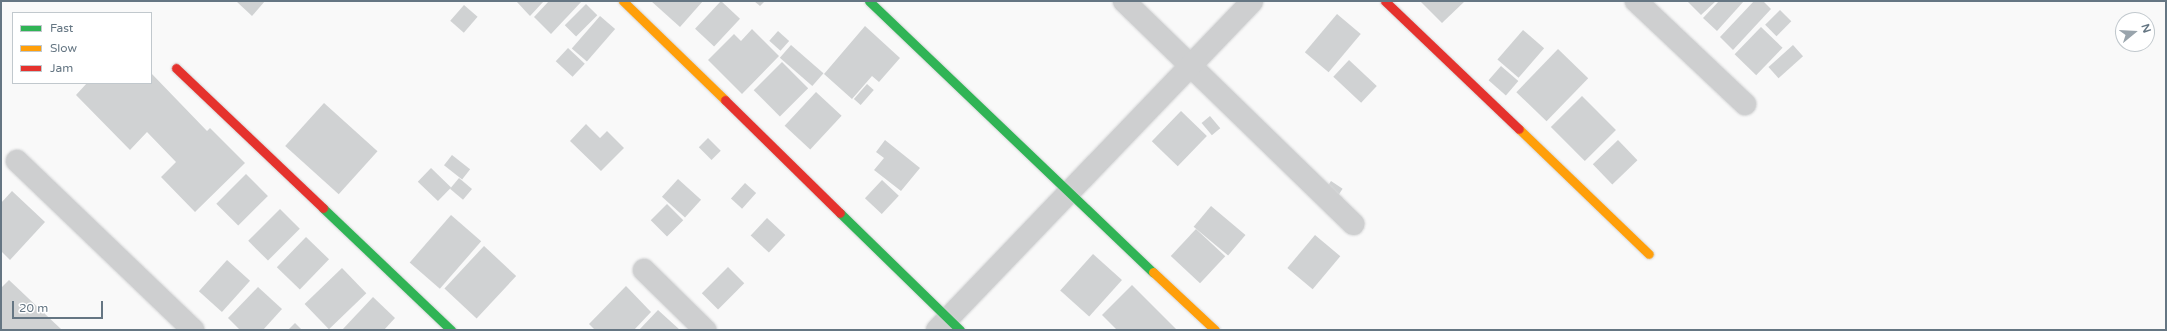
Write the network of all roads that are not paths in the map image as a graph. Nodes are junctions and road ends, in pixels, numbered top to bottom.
1 (624, 1) edge
2 (869, 1) edge
3 (1124, 1) edge
4 (1252, 1) edge
5 (1385, 1) edge
6 (1636, 1) edge
7 (1189, 65) junction
8 (176, 68) dead end
9 (1745, 104) dead end
10 (17, 161) dead end
11 (1067, 192) junction
12 (1353, 224) dead end
13 (1649, 254) dead end
14 (644, 270) dead end
15 (948, 326) edge
16 (193, 330) edge
17 (451, 330) edge
18 (704, 330) edge
19 (1215, 330) edge

1 - 15 street
2 - 11 street
3 - 7 street
4 - 7 street
5 - 13 street
6 - 9 street
7 - 11 street
7 - 12 street
8 - 17 street
10 - 16 street
11 - 15 street
11 - 19 street
14 - 18 street

